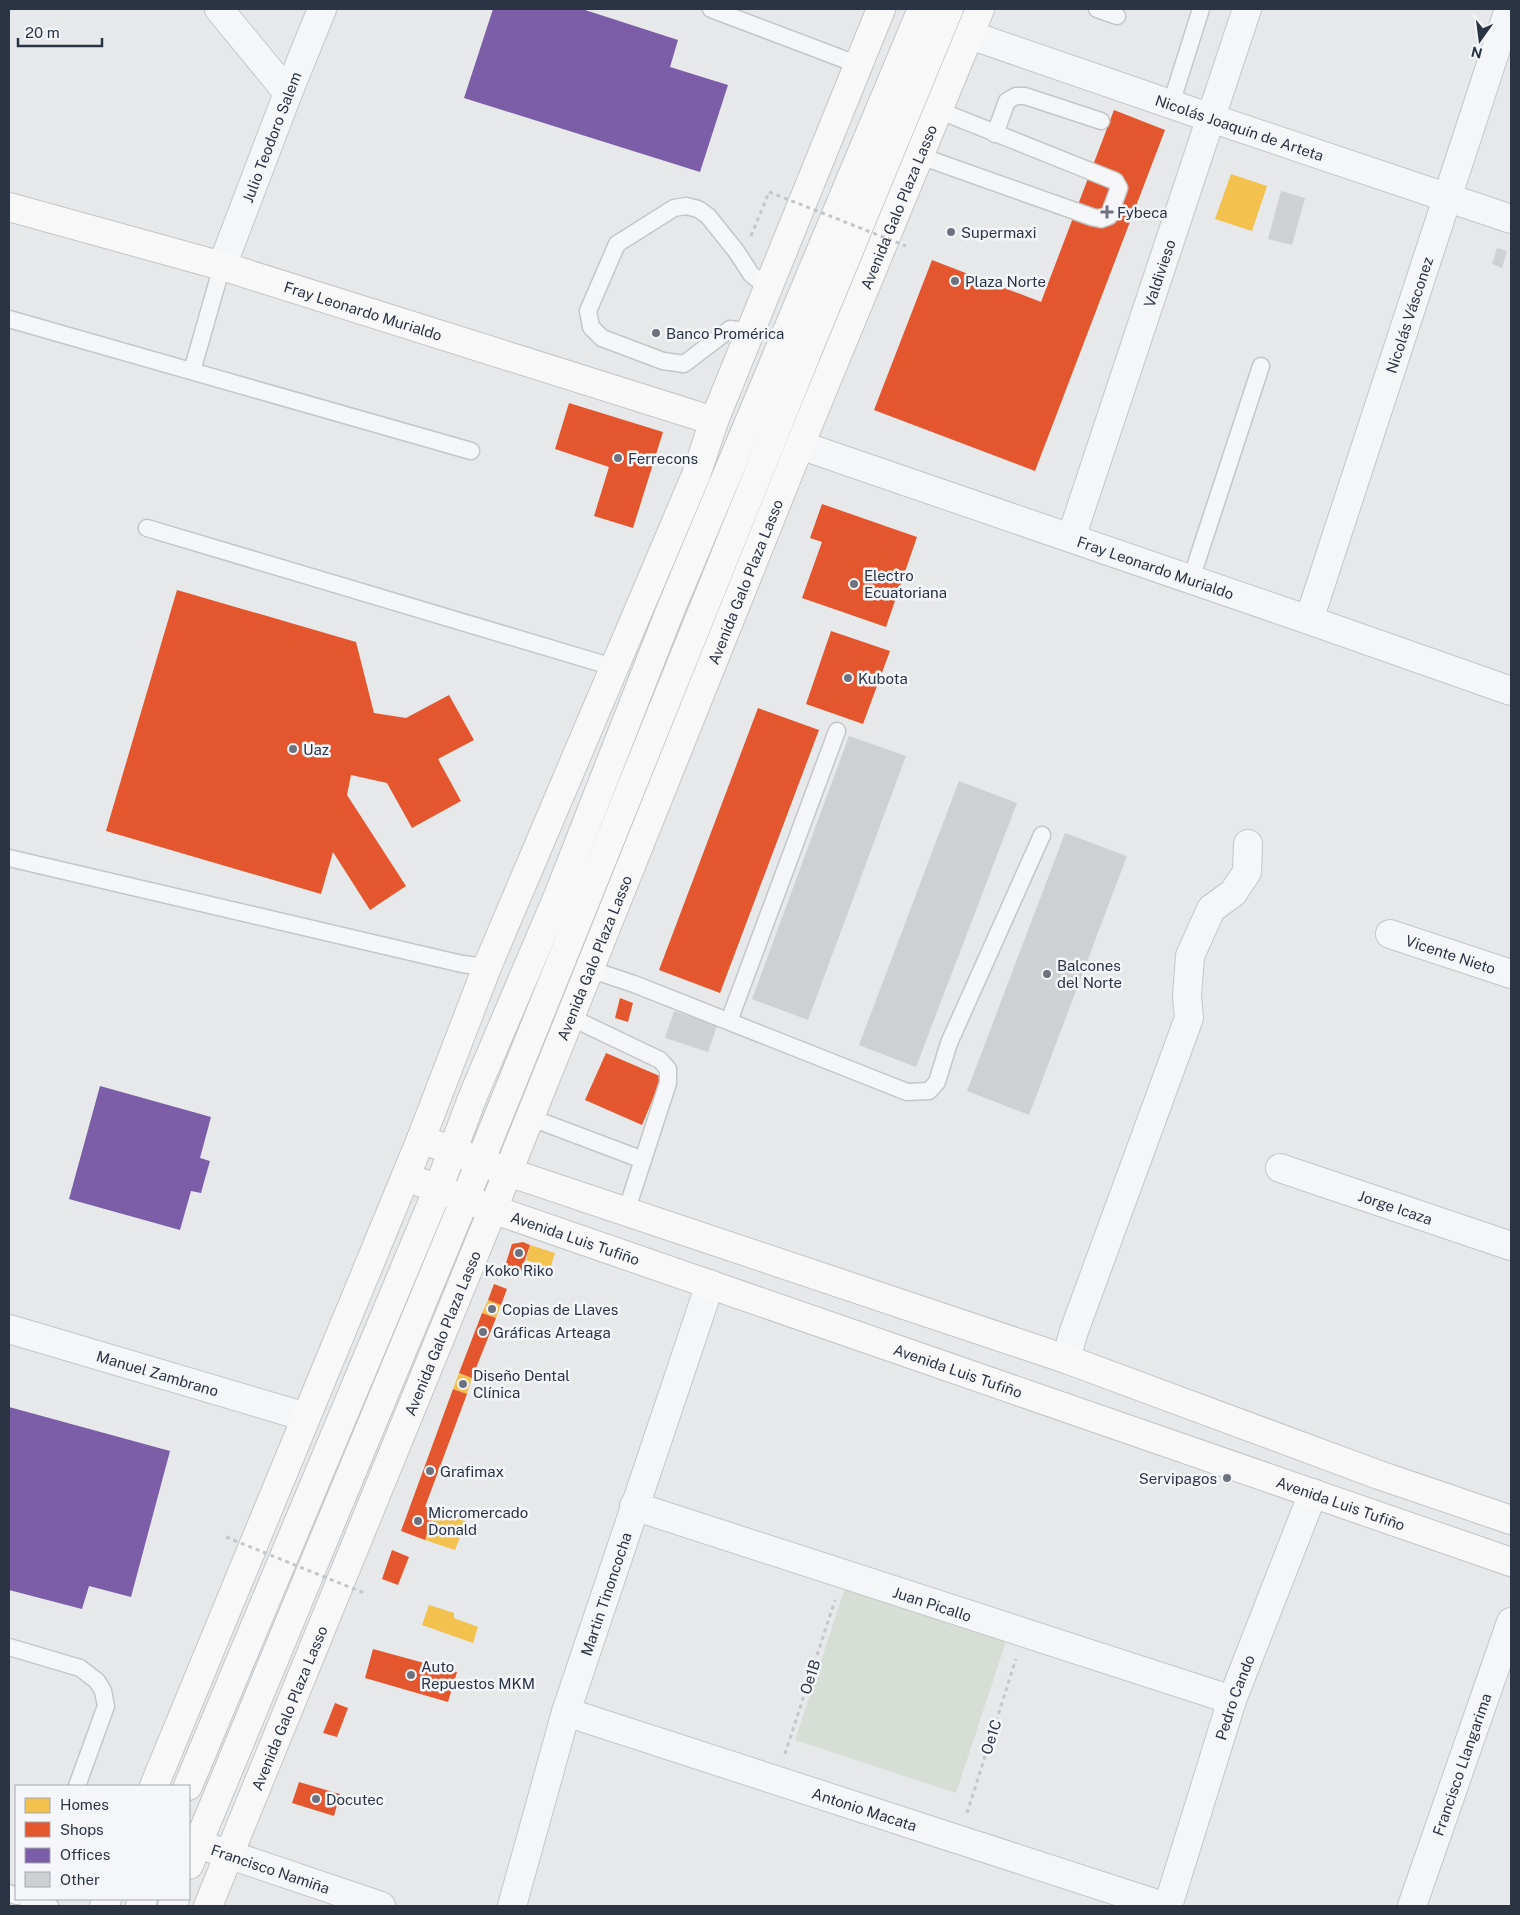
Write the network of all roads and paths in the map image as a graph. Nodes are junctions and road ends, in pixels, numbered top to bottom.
1 (219, 9) edge
2 (322, 9) edge
3 (711, 9) edge
4 (881, 9) edge
5 (922, 9) edge
6 (949, 9) edge
7 (980, 9) edge
8 (1097, 9) edge
9 (1201, 9) edge
10 (1247, 9) edge
11 (1509, 9) edge
12 (1117, 16) dead end
13 (970, 34) junction
14 (859, 65) junction
15 (288, 93) junction
16 (1171, 104) junction
17 (938, 110) junction
18 (1211, 118) junction
19 (1101, 121) dead end
20 (994, 134) junction
21 (920, 156) junction
22 (768, 192) dead end
23 (1448, 196) junction
24 (9, 207) edge
25 (1511, 219) edge
26 (906, 246) dead end
27 (222, 266) junction
28 (768, 288) junction
29 (9, 319) edge
30 (750, 332) junction
31 (1261, 366) dead end
32 (192, 371) junction
33 (714, 421) junction
34 (800, 445) junction
35 (471, 451) dead end
36 (147, 528) dead end
37 (1071, 538) junction
38 (1191, 579) junction
39 (1309, 620) junction
40 (613, 667) junction
41 (1511, 691) edge
42 (837, 731) dead end
43 (1042, 835) dead end
44 (1248, 844) dead end
45 (9, 858) edge
46 (1390, 934) dead end
47 (487, 967) junction
48 (589, 969) junction
49 (1511, 974) edge
50 (570, 1017) junction
51 (729, 1021) junction
52 (529, 1117) junction
53 (421, 1139) junction
54 (453, 1150) junction
55 (480, 1160) junction
56 (643, 1160) junction
57 (1280, 1168) dead end
58 (508, 1172) junction
59 (406, 1177) junction
60 (438, 1189) junction
61 (465, 1199) junction
62 (492, 1209) junction
63 (626, 1212) junction
64 (1511, 1246) edge
65 (710, 1284) junction
66 (9, 1329) edge
67 (1066, 1359) junction
68 (306, 1417) junction
69 (1380, 1475) junction
70 (1312, 1493) junction
71 (634, 1506) junction
72 (1366, 1511) junction
73 (1511, 1520) edge
74 (226, 1536) dead end
75 (1511, 1562) edge
76 (844, 1574) junction
77 (364, 1593) dead end
78 (1511, 1622) edge
79 (1023, 1634) junction
80 (9, 1647) edge
81 (1232, 1700) junction
82 (566, 1712) junction
83 (777, 1780) junction
84 (77, 1785) edge
85 (154, 1785) edge
86 (188, 1785) edge
87 (958, 1840) junction
88 (192, 1850) edge
89 (230, 1855) junction
90 (29, 1900) edge
91 (50, 1906) edge
92 (208, 1906) edge
93 (381, 1906) edge
94 (512, 1906) edge
95 (1163, 1906) edge
96 (1168, 1906) edge
97 (1412, 1906) edge

1 - 15 street
2 - 15 street, Julio Teodoro Salem
3 - 14 lane
4 - 14 main road
5 - 54 main road
6 - 55 main road, Avenida Galo Plaza Lasso
7 - 13 main road, Avenida Galo Plaza Lasso
8 - 12 lane
9 - 16 lane
10 - 18 street, Valdivieso
11 - 23 street, Nicolás Vásconez
13 - 16 street, Nicolás Joaquín de Arteta
13 - 17 main road, Avenida Galo Plaza Lasso
14 - 28 main road
15 - 27 street, Julio Teodoro Salem
16 - 18 street, Nicolás Joaquín de Arteta
17 - 20 lane
17 - 21 main road, Avenida Galo Plaza Lasso
18 - 23 street, Nicolás Joaquín de Arteta
18 - 37 street, Valdivieso
19 - 20 lane
20 - 21 lane
21 - 34 main road, Avenida Galo Plaza Lasso
22 - 26 path, bridge
23 - 25 street, Nicolás Joaquín de Arteta
23 - 39 street, Nicolás Vásconez
24 - 27 main road, Fray Leonardo Murialdo
27 - 32 lane
27 - 33 main road, Fray Leonardo Murialdo
28 - 30 main road
28 - 30 lane
29 - 32 lane
30 - 33 main road
31 - 38 lane
32 - 35 lane
33 - 40 main road
34 - 37 street, Fray Leonardo Murialdo
34 - 48 main road, Avenida Galo Plaza Lasso
36 - 40 lane
37 - 38 street, Fray Leonardo Murialdo
38 - 39 street, Fray Leonardo Murialdo
39 - 41 street, Fray Leonardo Murialdo
40 - 47 main road
42 - 51 lane
43 - 51 lane
44 - 67 street
45 - 47 lane
46 - 49 street, Vicente Nieto
47 - 53 main road
48 - 50 main road, Avenida Galo Plaza Lasso
48 - 51 lane
50 - 52 main road, Avenida Galo Plaza Lasso
50 - 56 lane
52 - 56 lane
52 - 58 main road, Avenida Galo Plaza Lasso
53 - 54 main road
53 - 59 main road
54 - 55 main road
54 - 60 main road
55 - 58 main road
55 - 61 main road, Avenida Galo Plaza Lasso
56 - 63 lane
57 - 64 street, Jorge Icaza
58 - 62 main road, Avenida Galo Plaza Lasso
58 - 63 main road
59 - 60 main road, Avenida Luis Tufiño
59 - 68 main road
60 - 61 main road, Avenida Luis Tufiño
60 - 86 main road
61 - 62 main road, Avenida Luis Tufiño
61 - 88 main road, Avenida Galo Plaza Lasso
62 - 65 main road, Avenida Luis Tufiño
62 - 89 main road, Avenida Galo Plaza Lasso
63 - 67 main road
65 - 70 main road, Avenida Luis Tufiño
65 - 71 street, Martin Tinoncocha
66 - 68 street, Manuel Zambrano
67 - 69 main road
68 - 85 main road
69 - 72 main road
69 - 73 main road
70 - 72 main road, Avenida Luis Tufiño
70 - 81 street, Pedro Cando
71 - 76 street, Juan Picallo
71 - 82 street, Martin Tinoncocha
72 - 75 main road, Avenida Luis Tufiño
74 - 77 path, bridge
76 - 79 street, Juan Picallo
76 - 83 path, Oe1B
78 - 97 street, Francisco Llangarima
79 - 81 street, Juan Picallo
79 - 87 path, Oe1C
80 - 84 lane
81 - 96 street, Pedro Cando
82 - 83 street, Antonio Macata
82 - 94 street, Martin Tinoncocha
83 - 87 street, Antonio Macata
87 - 95 street, Antonio Macata
88 - 89 street, Francisco Namiña
89 - 92 main road, Avenida Galo Plaza Lasso
89 - 93 street, Francisco Namiña
90 - 91 lane

